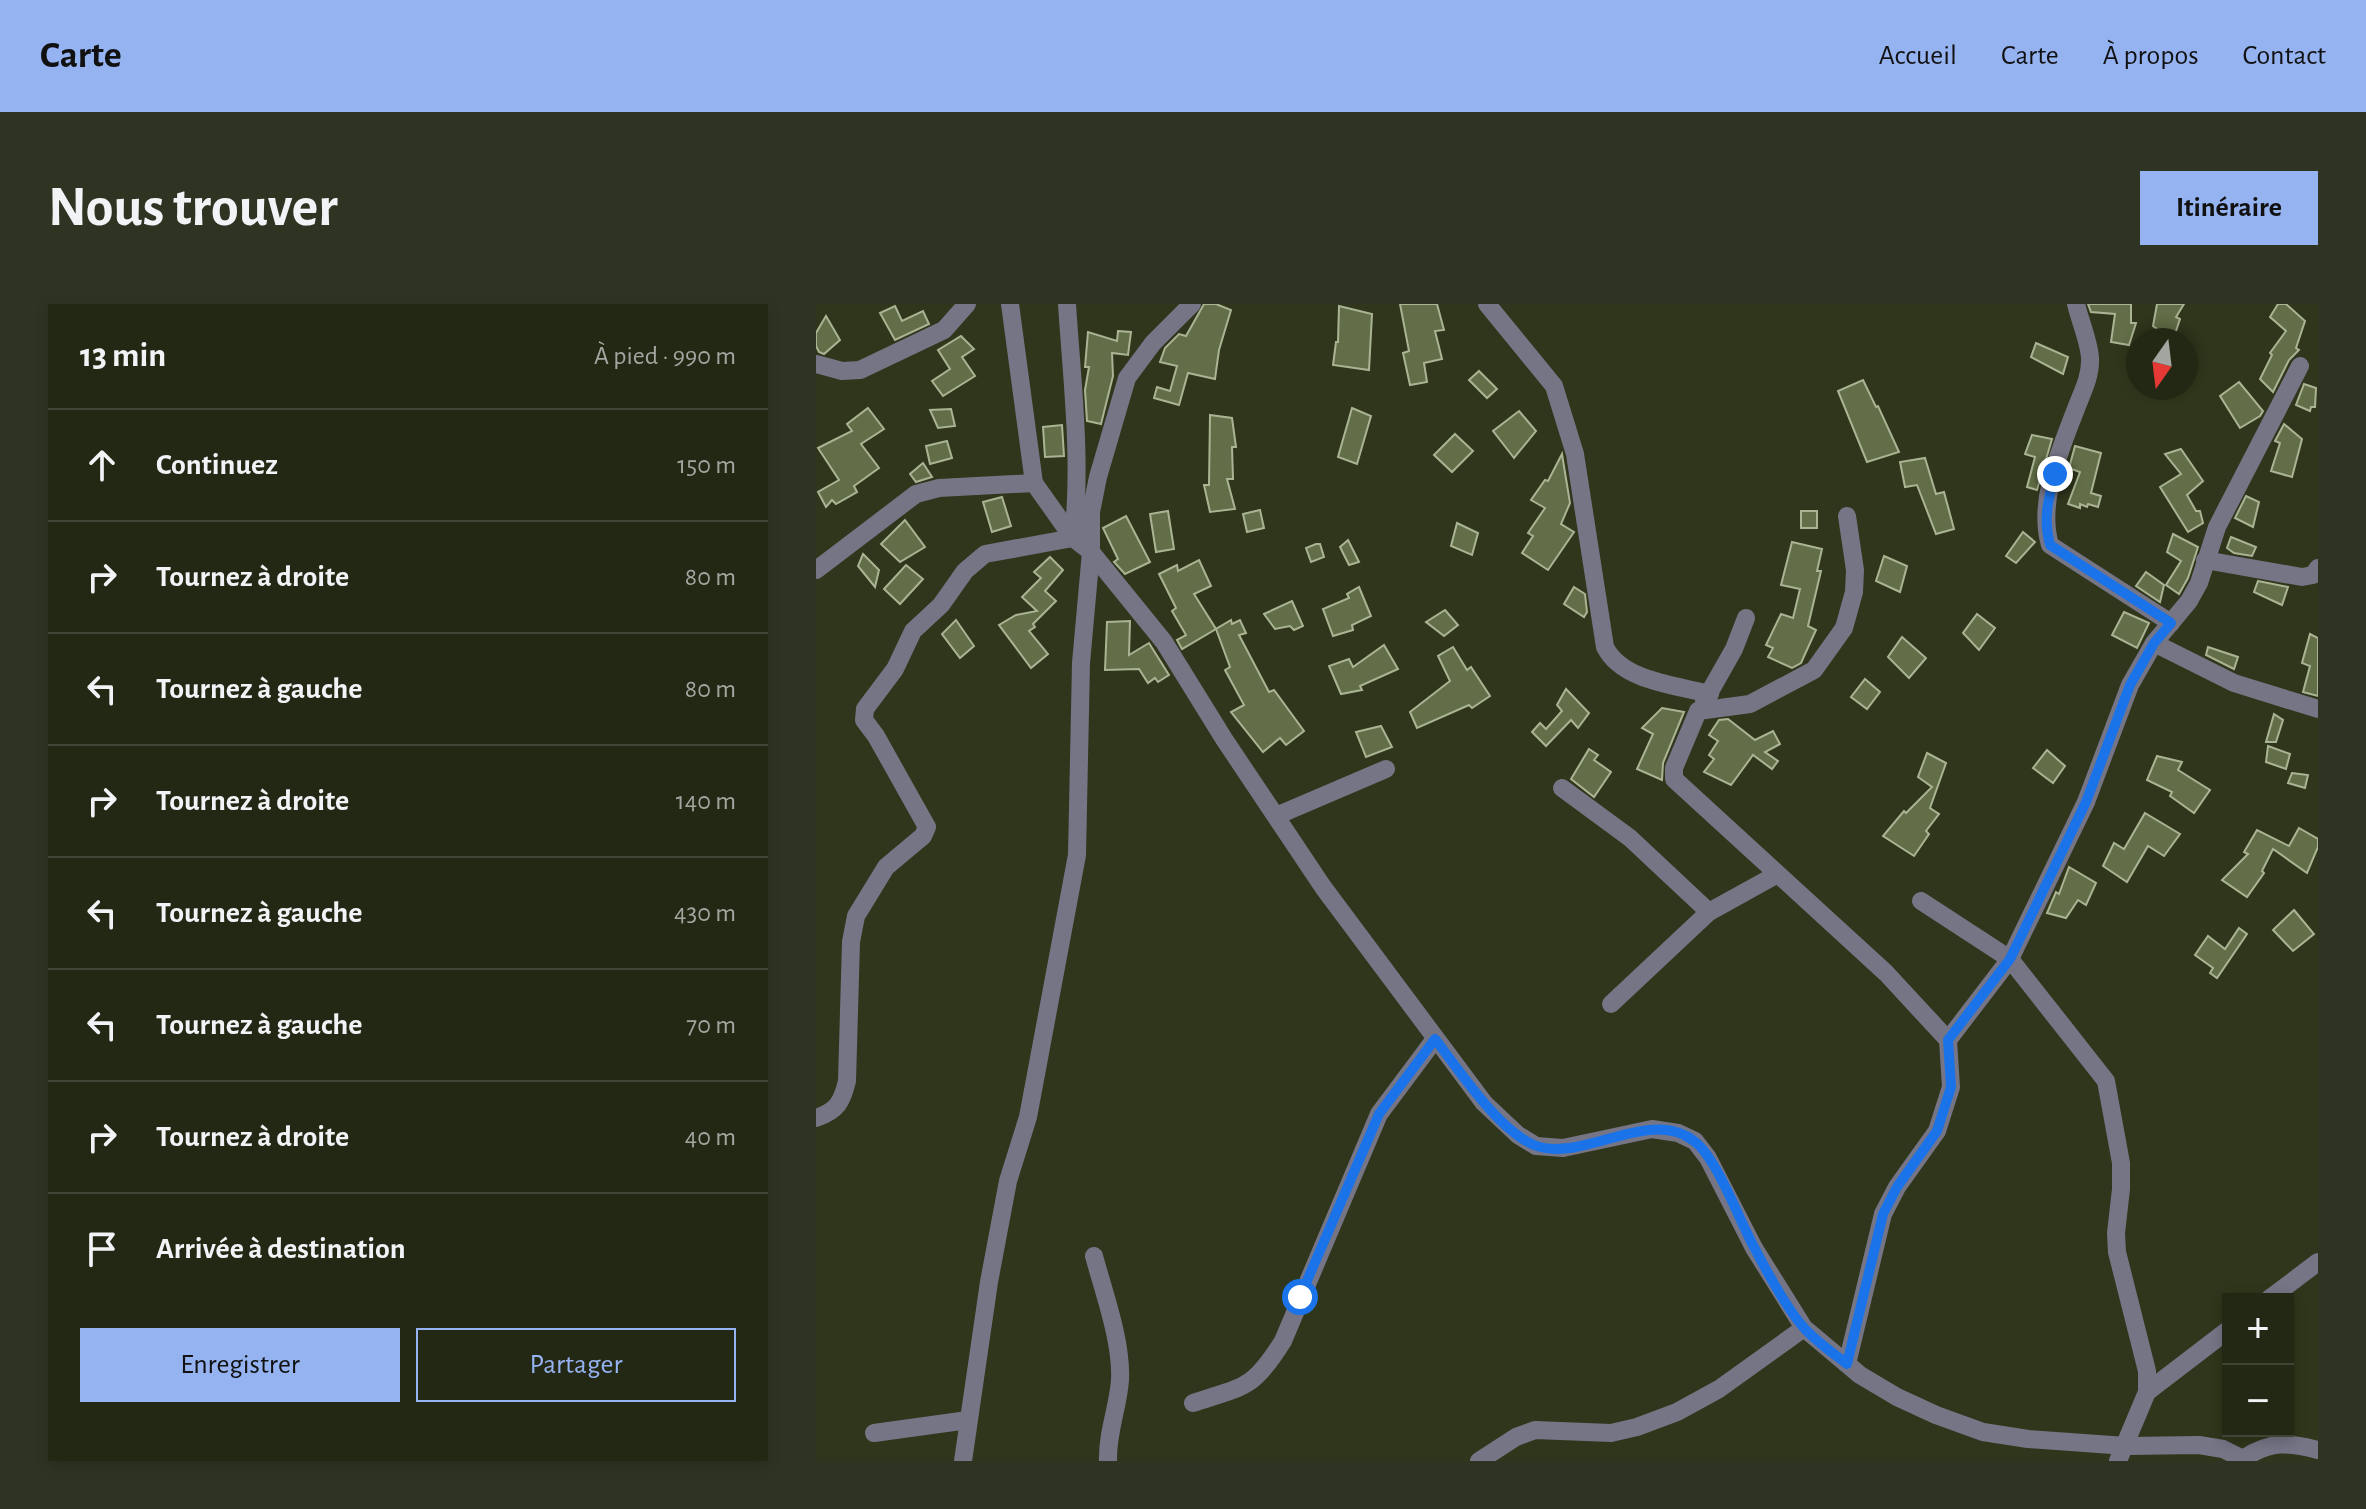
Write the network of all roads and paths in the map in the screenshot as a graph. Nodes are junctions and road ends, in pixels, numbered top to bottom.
1 (967, 304) edge
2 (1010, 304) edge
3 (1067, 304) edge
4 (1192, 304) edge
5 (1487, 304) edge
6 (2076, 304) edge
7 (816, 364) edge
8 (2300, 366) dead end
9 (1034, 483) junction
10 (1847, 516) dead end
11 (1073, 538) junction
12 (1091, 552) junction
13 (2205, 560) junction
14 (2318, 568) edge
15 (816, 570) edge
16 (1746, 618) dead end
17 (2171, 623) junction
18 (2154, 643) junction
19 (1710, 694) junction
20 (2318, 709) edge
21 (1698, 711) junction
22 (1386, 769) dead end
23 (1562, 788) dead end
24 (1276, 816) junction
25 (1776, 875) junction
26 (1921, 901) dead end
27 (1709, 912) junction
28 (2010, 959) junction
29 (1611, 1004) dead end
30 (1435, 1039) junction
31 (1948, 1040) junction
32 (816, 1118) edge
33 (1094, 1256) dead end
34 (2318, 1262) edge
35 (2277, 1293) edge
36 (1804, 1328) junction
37 (2222, 1335) edge
38 (1847, 1364) junction
39 (2147, 1392) junction
40 (1193, 1403) dead end
41 (968, 1420) junction
42 (874, 1433) dead end
43 (2318, 1450) edge
44 (2122, 1454) edge
45 (2245, 1460) edge
46 (963, 1461) edge
47 (1108, 1461) edge
48 (1479, 1461) edge

1 - 7 street
2 - 9 street
3 - 11 street
4 - 12 street
5 - 19 street
6 - 17 street
8 - 13 street
9 - 11 street
9 - 15 street
10 - 21 street
11 - 12 street
11 - 32 street
12 - 24 street
12 - 41 street
13 - 14 street
13 - 17 street
16 - 19 street
17 - 18 street
18 - 20 street
18 - 28 street
19 - 21 street
21 - 25 street
22 - 24 street
23 - 27 street
24 - 30 street
25 - 27 street
25 - 31 street
26 - 28 street
27 - 29 street
28 - 31 street
28 - 39 street
30 - 36 street
30 - 40 street
31 - 38 street
33 - 47 street
34 - 35 street
36 - 38 street
36 - 48 street
37 - 39 street
38 - 44 street
39 - 44 street
41 - 42 street
41 - 46 street
43 - 45 street
44 - 45 street

